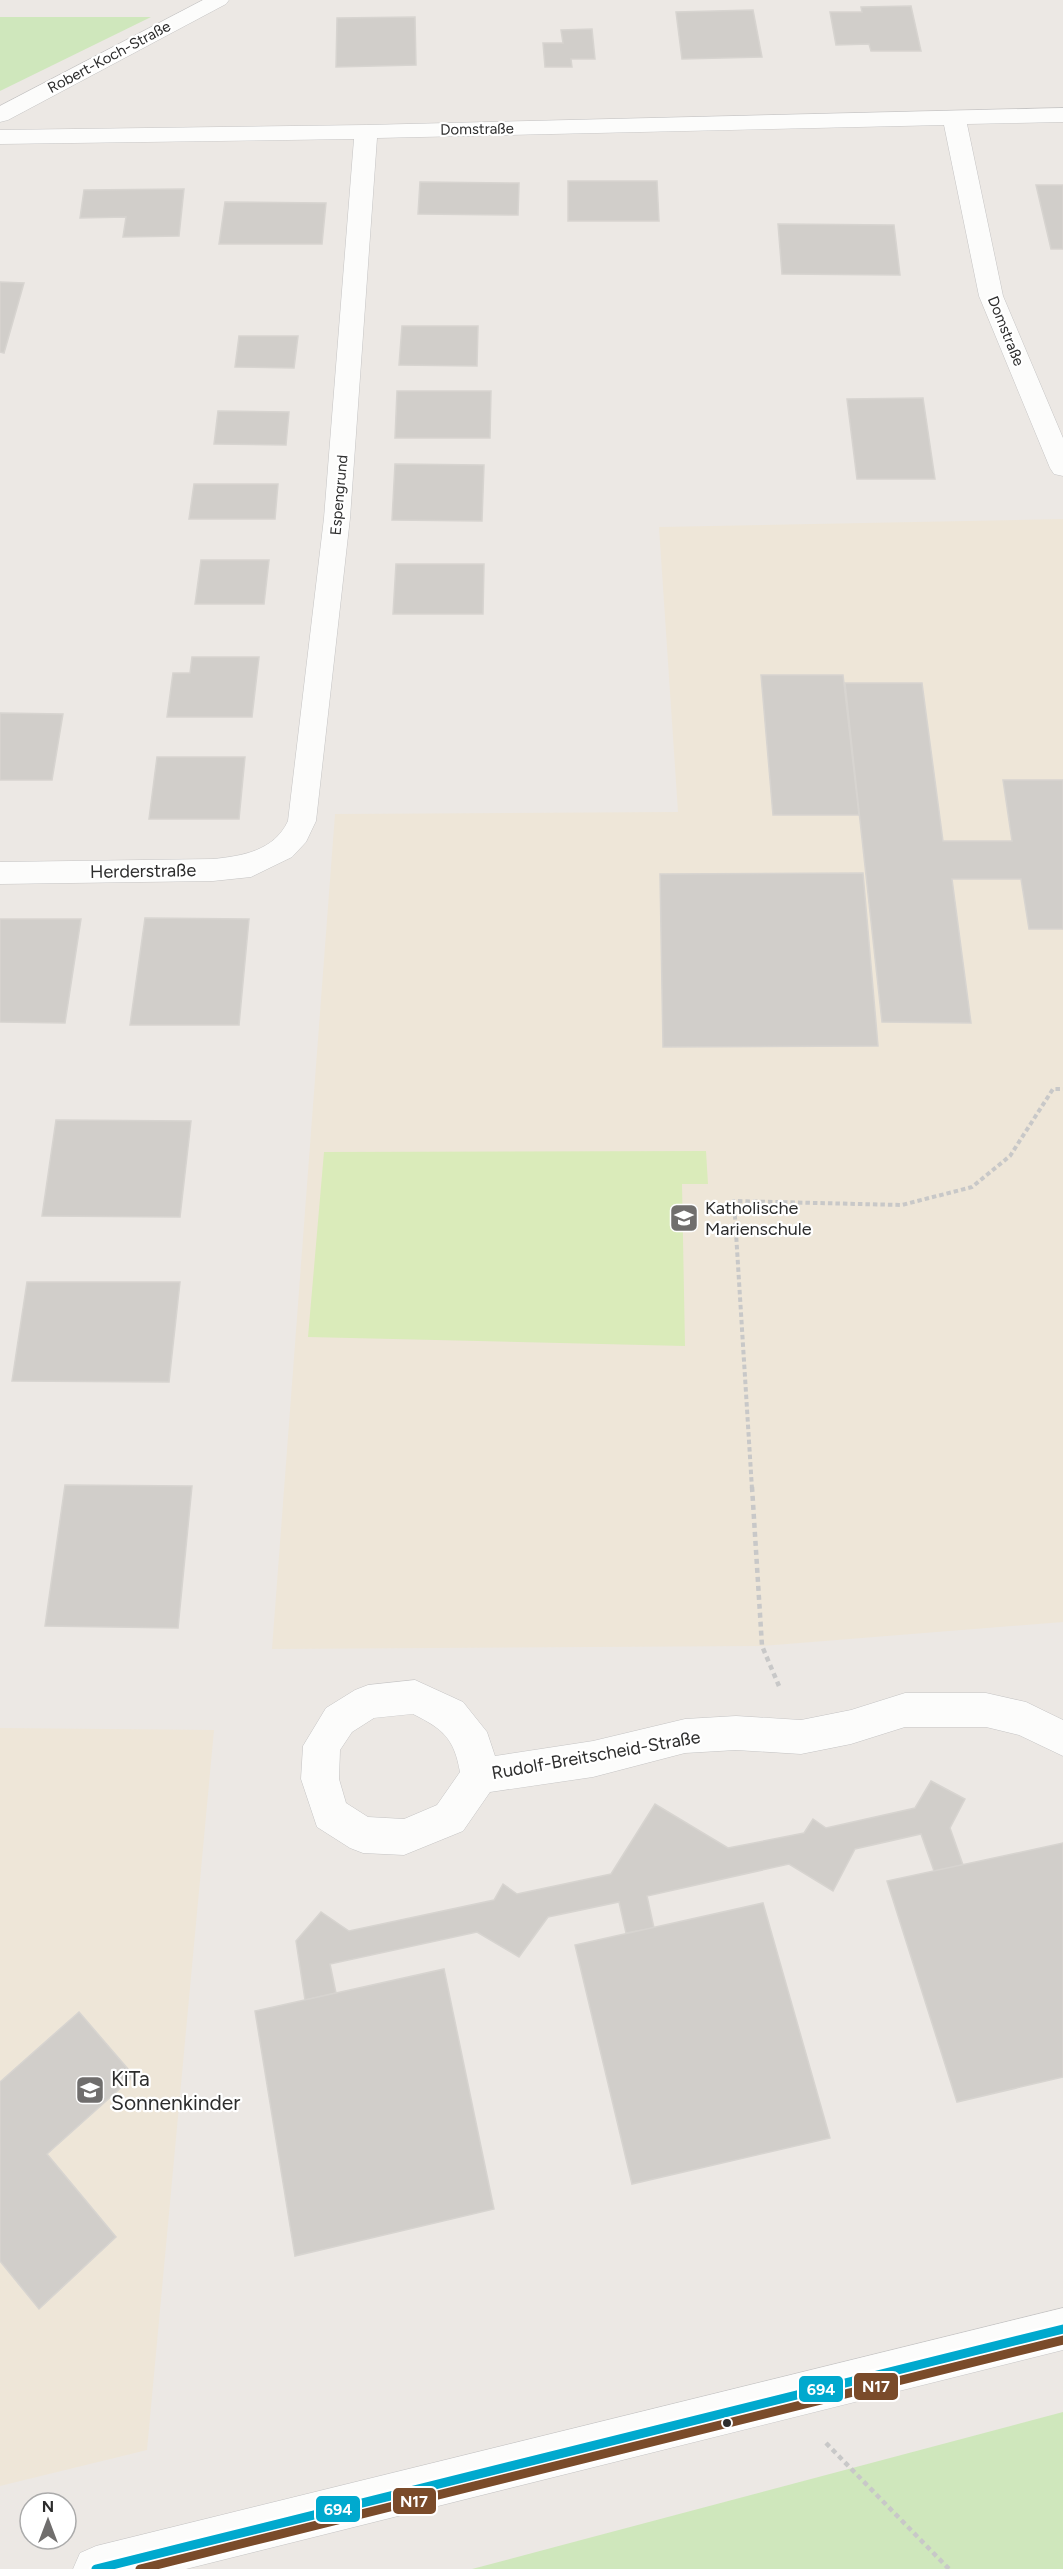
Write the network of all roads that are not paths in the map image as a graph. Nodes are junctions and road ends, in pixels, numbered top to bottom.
1 (219, 0) edge
2 (0, 115) edge
3 (1063, 115) edge
4 (954, 117) junction
5 (366, 132) junction
6 (0, 137) edge
7 (1063, 468) edge
8 (282, 850) joint
9 (0, 873) edge
10 (1063, 1739) edge
11 (479, 1776) junction
12 (1063, 2329) edge
13 (96, 2569) edge

1 - 2 street, Robert-Koch-Straße
3 - 4 street, Domstraße
4 - 5 street, Domstraße
4 - 7 street, Domstraße
5 - 6 street, Domstraße
5 - 8 street, Espengrund
8 - 9 street, Herderstraße
10 - 11 street, Rudolf-Breitscheid-Straße
11 - 11 street, Rudolf-Breitscheid-Straße
12 - 13 street

